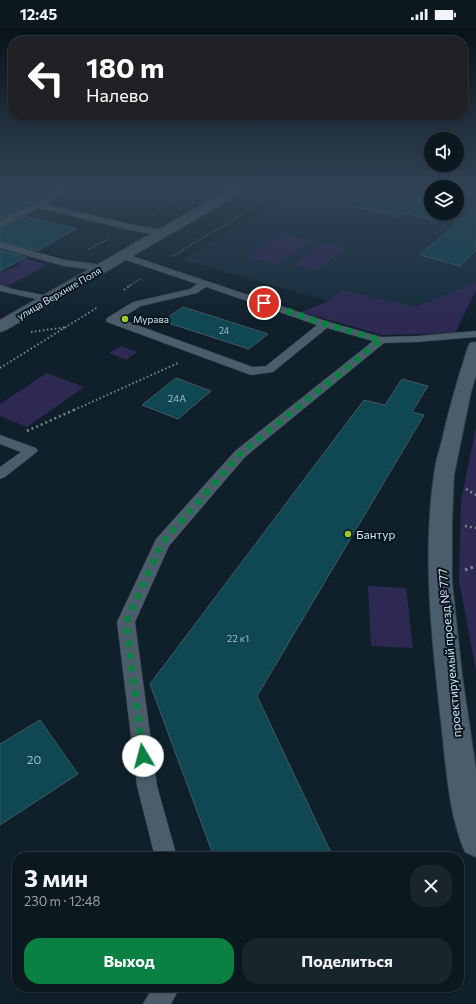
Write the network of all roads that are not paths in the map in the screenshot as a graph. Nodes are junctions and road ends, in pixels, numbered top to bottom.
1 (162, 233) edge
2 (0, 245) edge
3 (122, 256) junction
4 (103, 268) junction
5 (205, 284) junction
6 (0, 288) edge
7 (49, 299) junction
8 (325, 324) junction
9 (0, 327) edge
10 (476, 334) edge
11 (381, 340) junction
12 (476, 347) edge
13 (3, 440) edge
14 (0, 474) edge
15 (476, 841) edge
16 (165, 852) edge
17 (164, 992) edge
18 (156, 1004) edge

1 - 3 street, улица Верхние Поля
2 - 4 lane
3 - 4 street, улица Верхние Поля
3 - 5 lane
4 - 7 street, улица Верхние Поля
5 - 8 lane
5 - 8 lane
6 - 7 lane
7 - 9 street, улица Верхние Поля
8 - 11 lane
10 - 11 lane
11 - 16 lane
12 - 15 street, проектируемый проезд № 777
13 - 14 lane
17 - 18 lane

